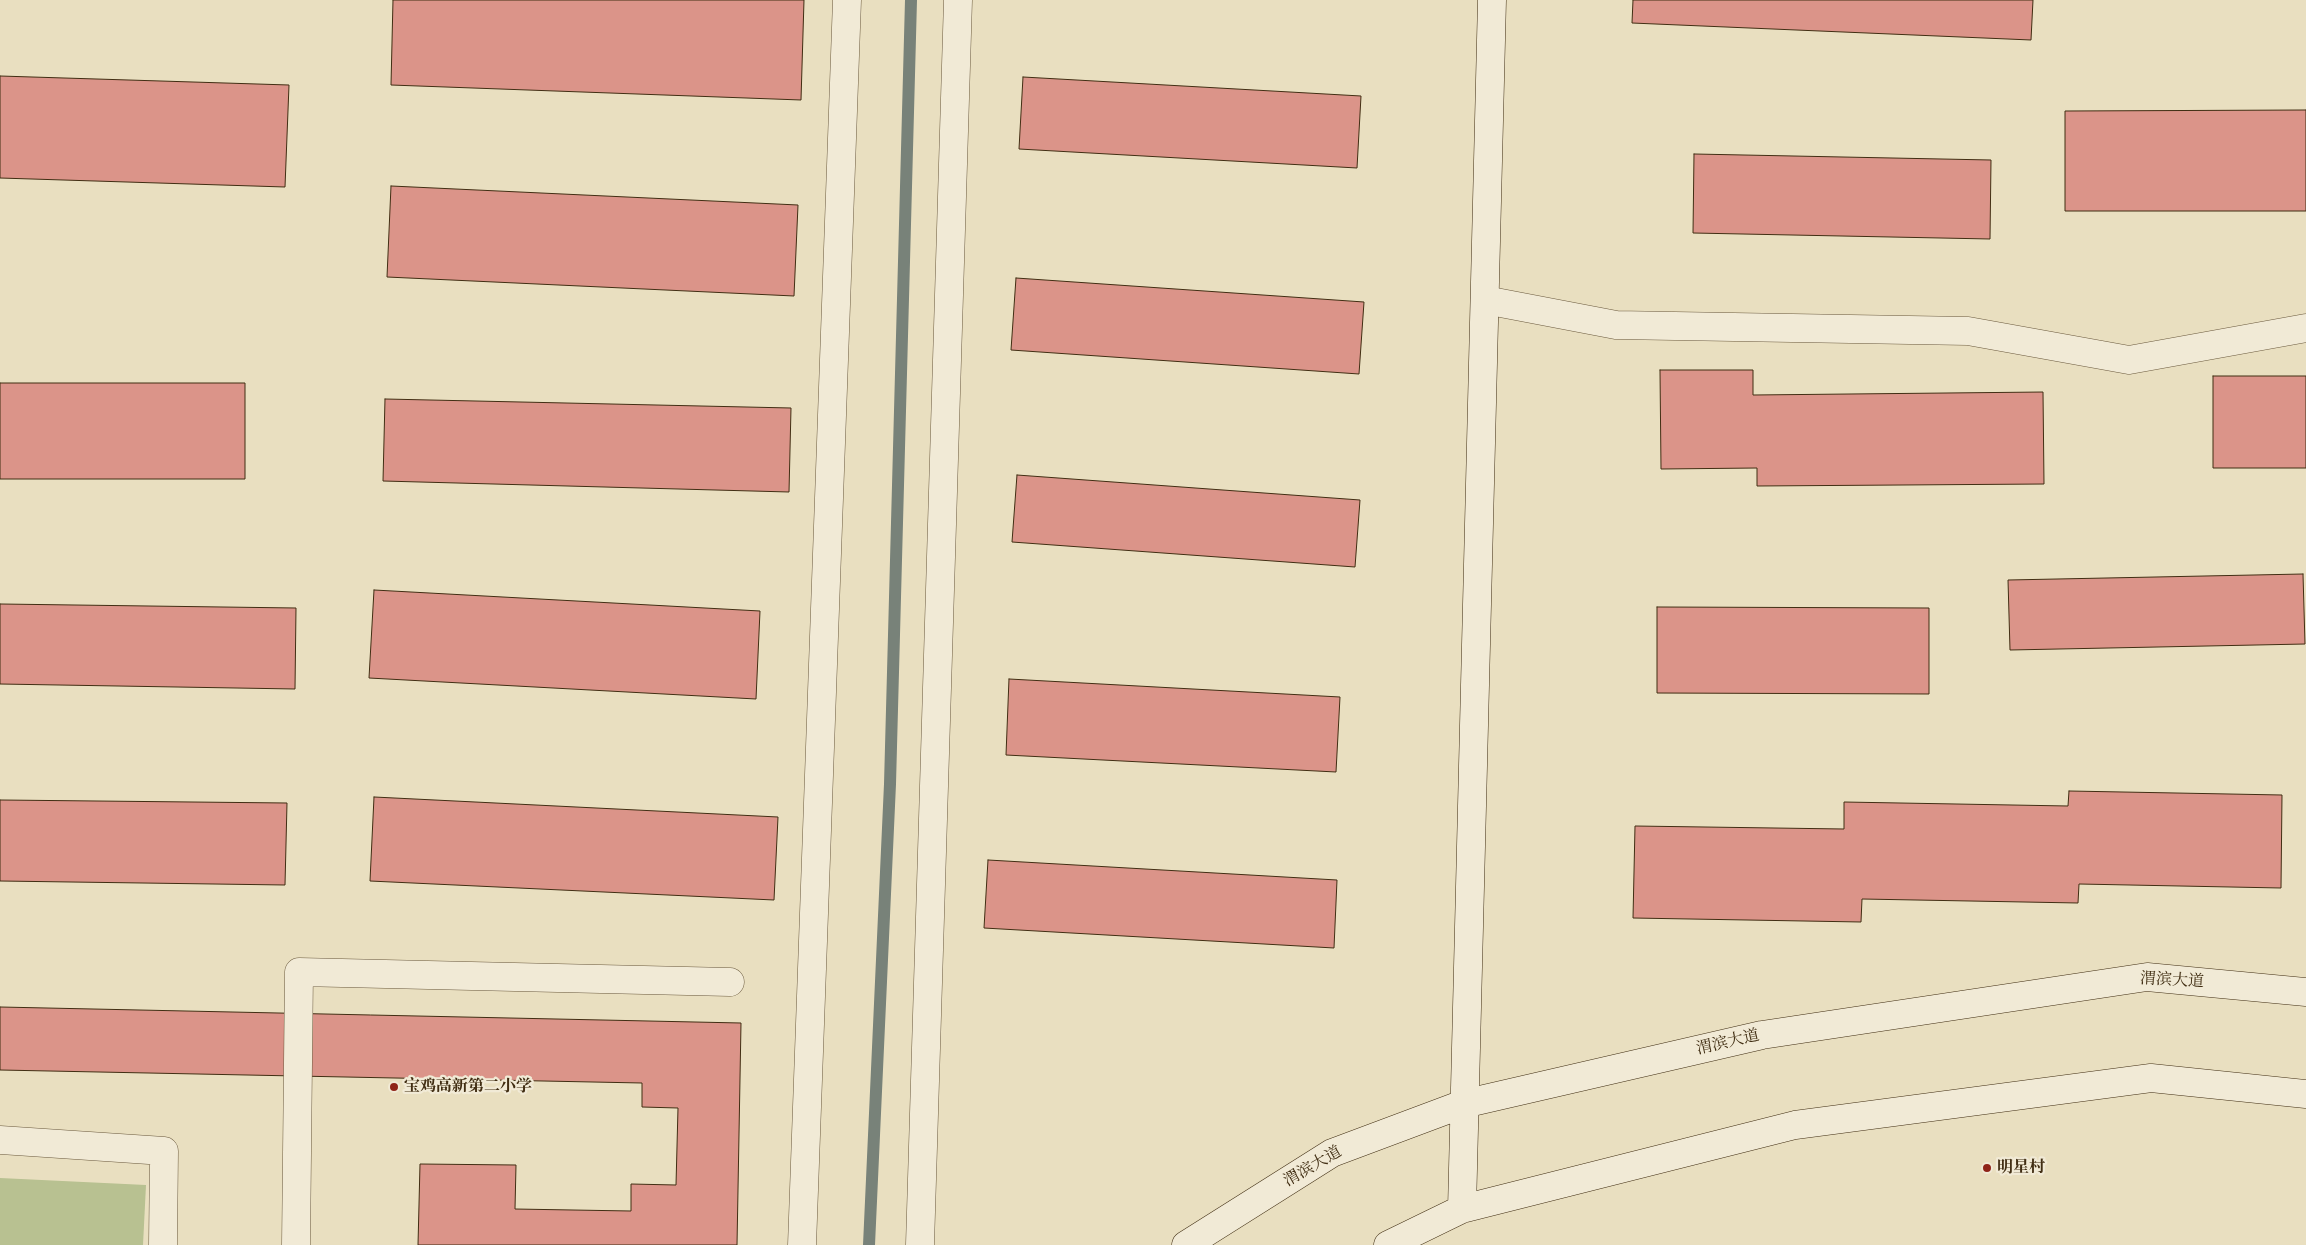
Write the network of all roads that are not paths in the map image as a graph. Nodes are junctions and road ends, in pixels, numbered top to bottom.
1 (847, 0) edge
2 (958, 0) edge
3 (1492, 0) edge
4 (1485, 300) junction
5 (2306, 328) edge
6 (730, 982) dead end
7 (2306, 992) edge
8 (2306, 1094) edge
9 (1463, 1104) junction
10 (0, 1140) edge
11 (1462, 1209) junction
12 (163, 1245) edge
13 (296, 1245) edge
14 (802, 1245) edge
15 (920, 1245) edge
16 (1186, 1245) edge
17 (1388, 1245) edge

1 - 14 street
2 - 15 street
3 - 4 street
4 - 5 street
4 - 9 street
6 - 13 street
7 - 9 street, 渭滨大道
8 - 11 street
9 - 11 street
9 - 16 street, 渭滨大道
10 - 12 street
11 - 17 street

